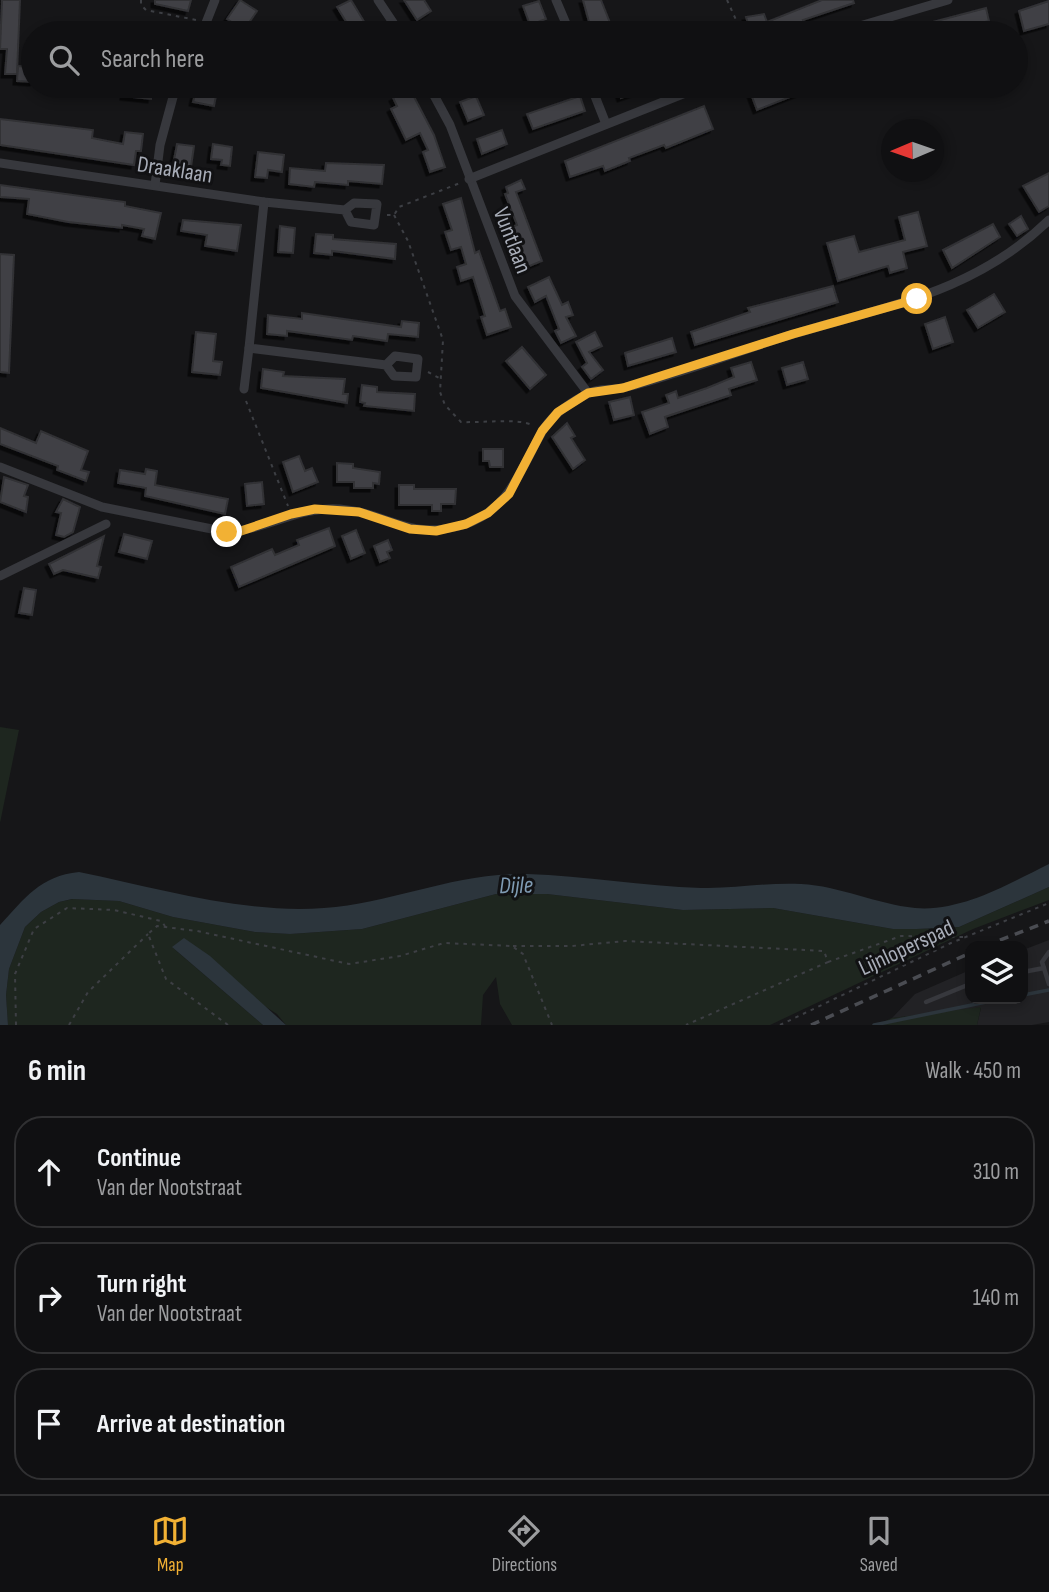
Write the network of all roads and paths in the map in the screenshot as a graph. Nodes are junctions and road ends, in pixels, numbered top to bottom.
1 (141, 0) edge
2 (215, 0) edge
3 (378, 0) edge
4 (556, 0) edge
5 (727, 0) edge
6 (948, 0) edge
7 (198, 21) edge
8 (208, 21) edge
9 (392, 21) edge
10 (565, 21) edge
11 (737, 21) edge
12 (877, 21) edge
13 (173, 98) edge
14 (435, 98) edge
15 (596, 98) edge
16 (673, 98) edge
17 (606, 124) junction
18 (0, 163) edge
19 (469, 179) junction
20 (155, 185) junction
21 (264, 202) junction
22 (345, 210) junction
23 (376, 215) junction
24 (394, 215) junction
25 (1049, 220) edge
26 (249, 348) junction
27 (386, 365) junction
28 (417, 369) junction
29 (440, 378) junction
30 (244, 389) joint
31 (588, 393) junction
32 (542, 431) junction
33 (0, 467) edge
34 (291, 514) junction
35 (106, 524) dead end
36 (0, 576) edge
37 (1049, 903) edge
38 (166, 928) junction
39 (148, 934) junction
40 (965, 937) junction
41 (512, 946) junction
42 (1049, 952) edge
43 (828, 961) junction
44 (1044, 968) junction
45 (1028, 971) edge
46 (1049, 983) edge
47 (965, 986) edge
48 (926, 1002) dead end
49 (16, 1025) edge
50 (69, 1025) edge
51 (228, 1025) edge
52 (552, 1025) edge
53 (686, 1025) edge
54 (780, 1025) edge

1 - 7 path
2 - 8 street
3 - 9 street
4 - 10 street
5 - 11 path
6 - 12 street
13 - 20 street
14 - 19 street, Vuntlaan
15 - 17 street
16 - 17 street
17 - 19 street
18 - 20 street, Draaklaan
19 - 24 path
19 - 31 street, Vuntlaan
20 - 21 street, Draaklaan
21 - 22 street, Draaklaan
21 - 26 street
22 - 23 street, Draaklaan
22 - 23 street, Draaklaan
23 - 24 path
24 - 29 path
25 - 31 street
26 - 27 street
26 - 30 street
27 - 28 street
27 - 28 street
28 - 29 path
29 - 32 path
30 - 34 path
31 - 32 street
32 - 34 street
33 - 34 street
35 - 36 street
37 - 40 path, Lijnloperspad
38 - 39 path
38 - 41 path
38 - 49 path
39 - 50 path
39 - 51 path
40 - 43 path
40 - 54 path, Lijnloperspad
41 - 43 path
41 - 52 path
42 - 44 lane
43 - 53 path
44 - 45 lane
44 - 46 lane
47 - 48 lane

